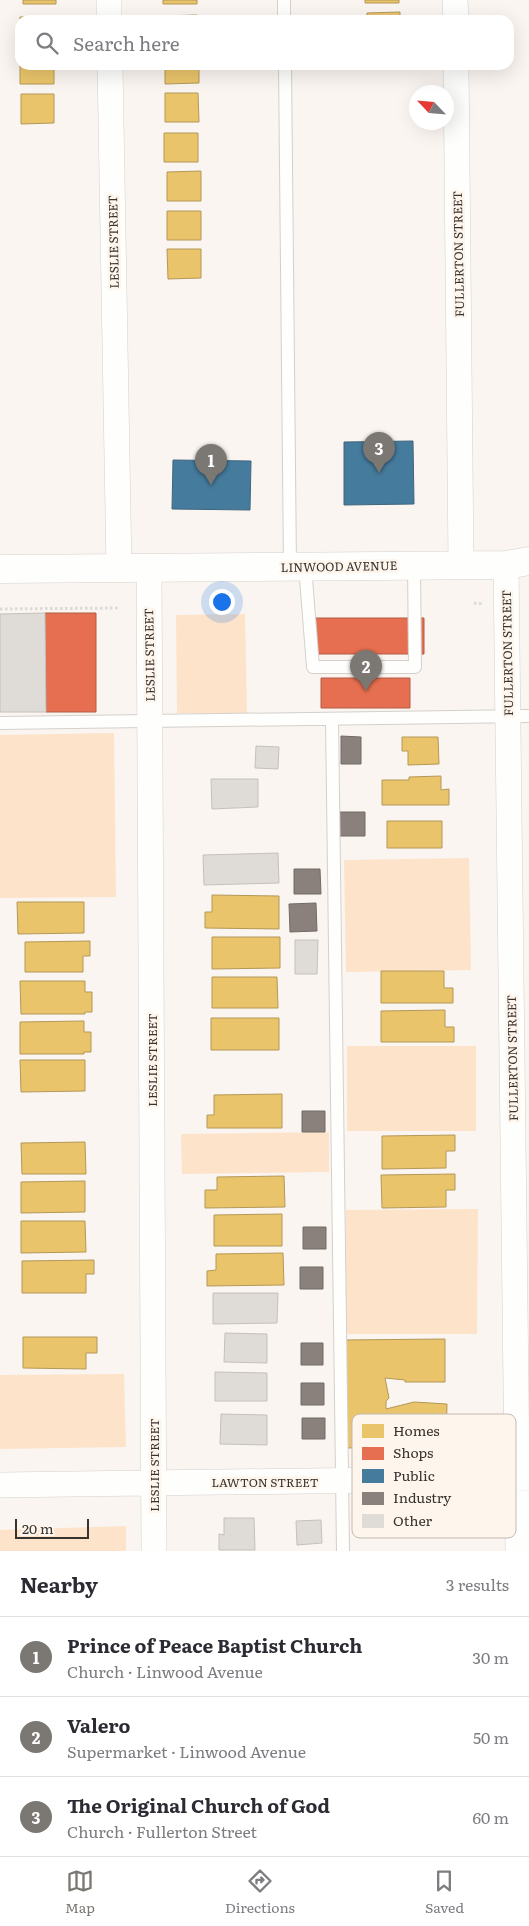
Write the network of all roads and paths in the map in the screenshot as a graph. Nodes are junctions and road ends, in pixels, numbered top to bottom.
1 (109, 0) edge
2 (284, 0) edge
3 (456, 0) edge
4 (109, 15) edge
5 (284, 15) edge
6 (456, 15) edge
7 (110, 70) edge
8 (285, 70) edge
9 (456, 70) edge
10 (462, 563) junction
11 (518, 563) edge
12 (414, 564) junction
13 (298, 566) junction
14 (119, 569) junction
15 (149, 569) junction
16 (0, 570) edge
17 (119, 608) dead end
18 (0, 609) edge
19 (518, 716) edge
20 (332, 719) junction
21 (150, 722) junction
22 (0, 723) edge
23 (523, 1478) edge
24 (342, 1482) junction
25 (352, 1482) edge
26 (154, 1483) junction
27 (0, 1485) edge
28 (154, 1551) edge
29 (343, 1551) edge
30 (518, 1551) edge

1 - 4 street
2 - 5 lane
3 - 6 street
7 - 14 street, LESLIE STREET
8 - 13 lane
9 - 10 street, FULLERTON STREET
10 - 11 street, LINWOOD AVENUE
10 - 12 street, LINWOOD AVENUE
11 - 19 street, FULLERTON STREET
12 - 13 street, LINWOOD AVENUE
12 - 13 lane
13 - 15 street, LINWOOD AVENUE
14 - 15 street, LINWOOD AVENUE
14 - 16 street
15 - 21 street, LESLIE STREET
17 - 18 path
19 - 20 lane
19 - 23 street, FULLERTON STREET
20 - 21 lane
20 - 24 lane
21 - 22 lane
21 - 26 street, LESLIE STREET
23 - 30 street, FULLERTON STREET
24 - 25 street, LAWTON STREET
24 - 26 street, LAWTON STREET
24 - 29 lane
26 - 27 street, LAWTON STREET
26 - 28 street, LESLIE STREET

